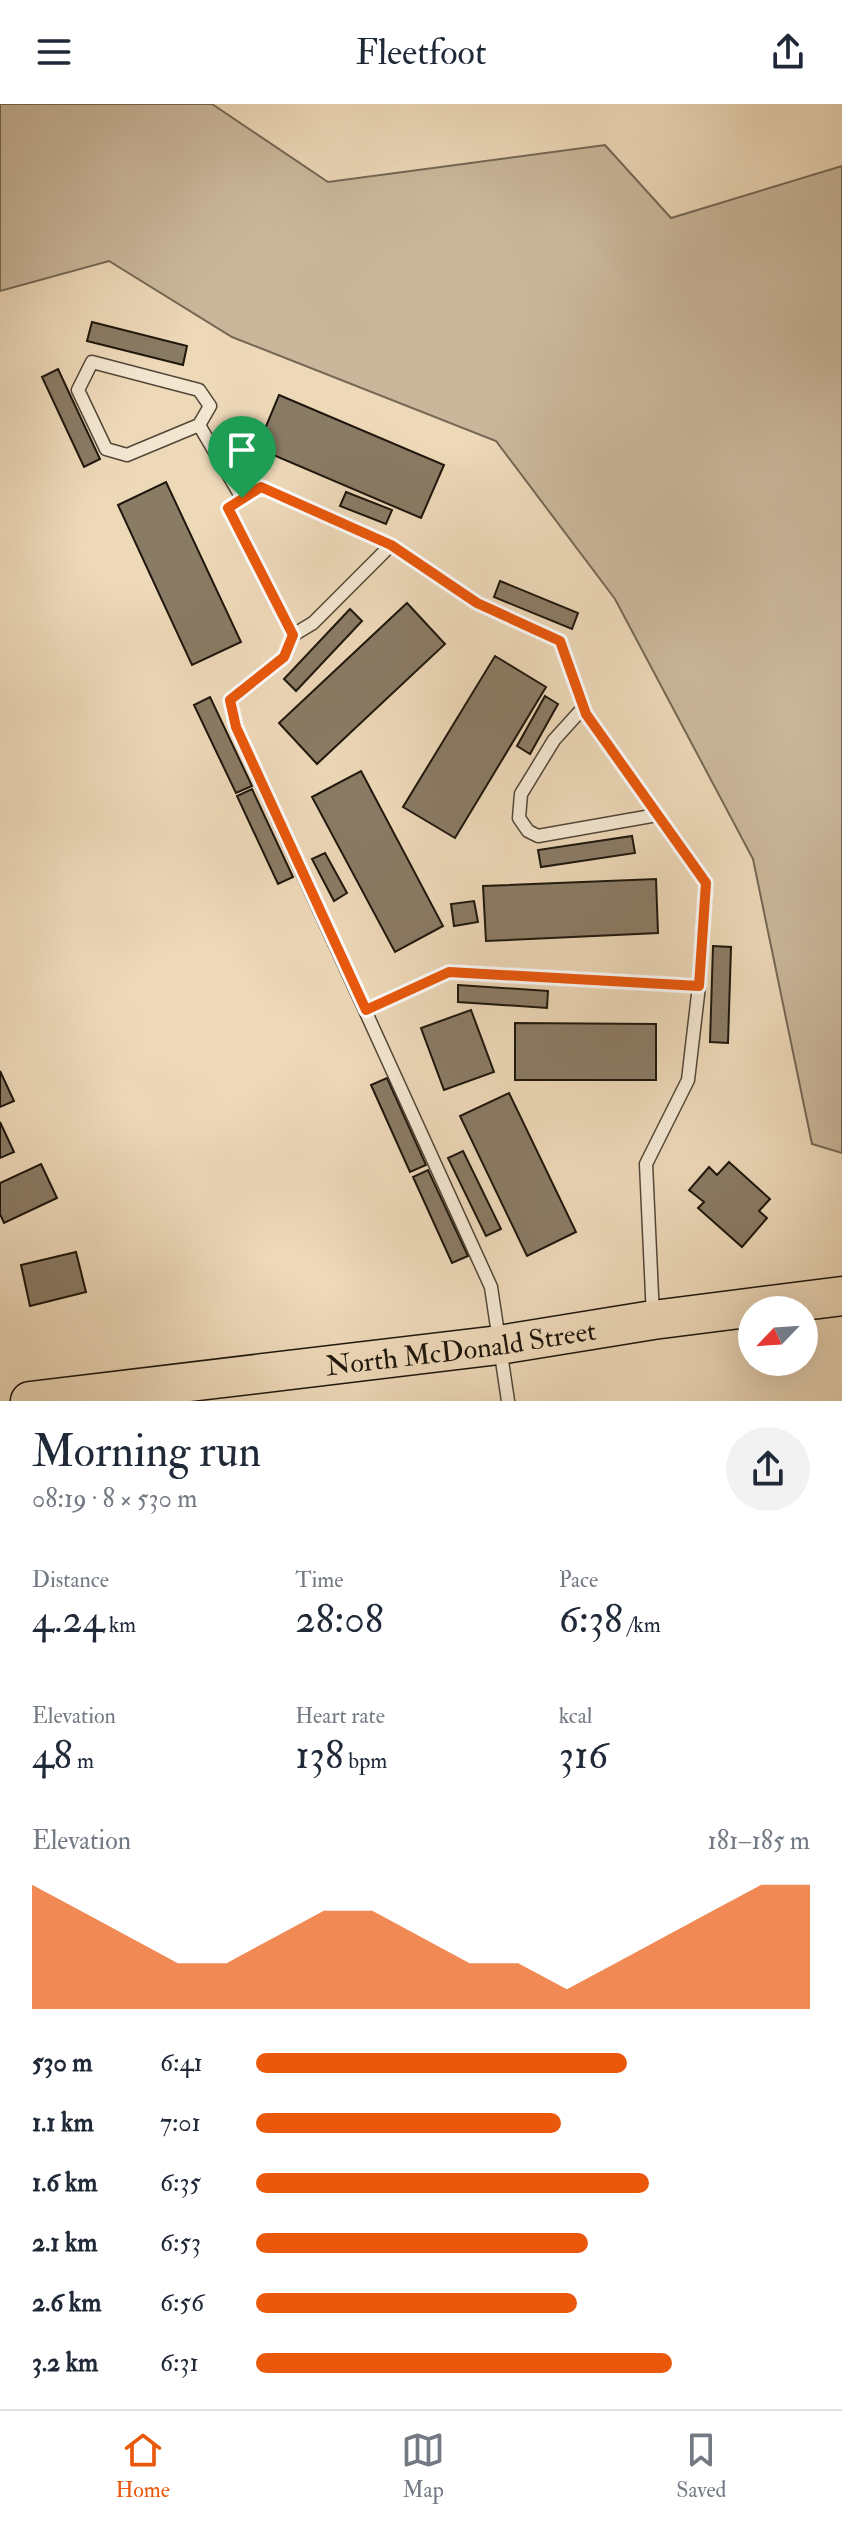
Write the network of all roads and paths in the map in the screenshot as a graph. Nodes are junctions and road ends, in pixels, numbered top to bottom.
1 (199, 425) junction
2 (242, 498) junction
3 (391, 545) junction
4 (293, 635) junction
5 (583, 708) junction
6 (657, 815) junction
7 (699, 986) junction
8 (366, 1010) junction
9 (842, 1296) edge
10 (653, 1320) junction
11 (499, 1345) junction
12 (30, 1401) edge
13 (508, 1401) edge

1 - 1 lane
1 - 2 lane
2 - 3 lane
2 - 4 lane
3 - 4 lane
3 - 5 lane
4 - 8 lane
5 - 6 lane
5 - 6 lane
6 - 7 lane
7 - 8 lane
7 - 10 lane
8 - 11 lane
9 - 10 main road, North McDonald Street
10 - 11 main road, North McDonald Street
11 - 12 main road, North McDonald Street
11 - 13 lane

